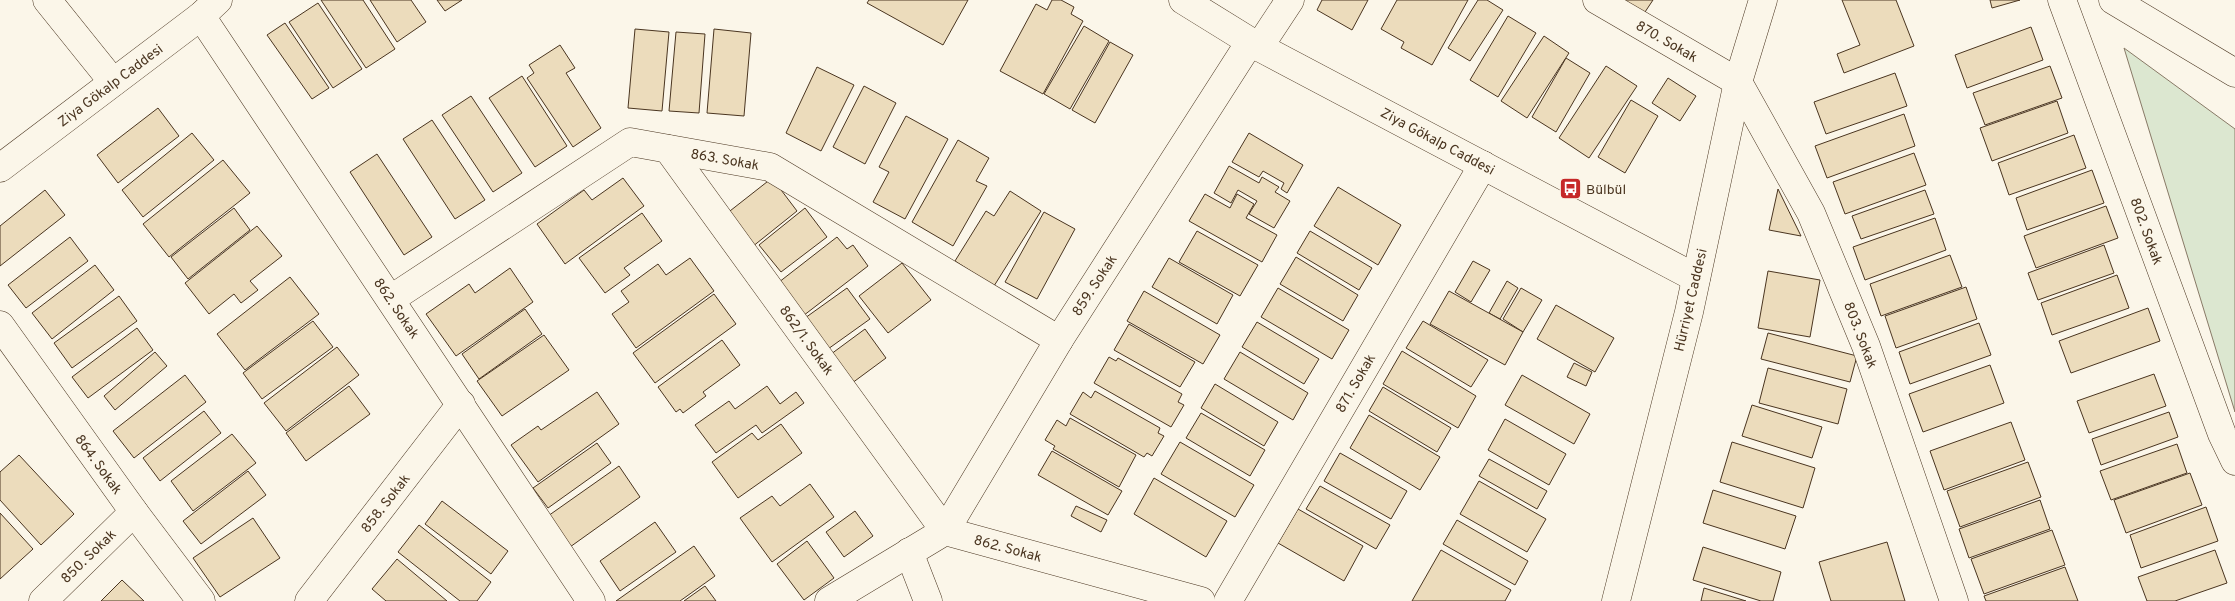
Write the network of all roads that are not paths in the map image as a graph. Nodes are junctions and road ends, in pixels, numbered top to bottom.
1 (47, 0) edge
2 (1182, 0) edge
3 (1290, 0) edge
4 (1597, 0) edge
5 (1763, 0) edge
6 (2062, 0) edge
7 (2113, 0) edge
8 (210, 8) edge
9 (1255, 44) junction
10 (2235, 73) edge
11 (113, 82) junction
12 (1738, 82) junction
13 (668, 149) junction
14 (1483, 166) junction
15 (0, 168) edge
16 (1696, 278) junction
17 (391, 299) junction
18 (0, 325) edge
19 (1059, 340) junction
20 (461, 404) junction
21 (2235, 461) edge
22 (134, 512) junction
23 (945, 531) junction
24 (909, 552) junction
25 (43, 601) edge
26 (201, 601) edge
27 (309, 601) edge
28 (592, 601) edge
29 (829, 601) edge
30 (928, 601) edge
31 (1201, 601) edge
32 (1228, 601) edge
33 (1616, 601) edge
34 (1954, 601) edge

1 - 11 street
2 - 9 street, Ziya Gökalp Caddesi
3 - 9 street, 859. Sokak
4 - 12 street, 870. Sokak
5 - 12 street, Hürriyet Caddesi
6 - 21 street, 802. Sokak
7 - 10 street
8 - 11 street, Ziya Gökalp Caddesi
8 - 17 street, 862. Sokak
9 - 14 street, Ziya Gökalp Caddesi
9 - 19 street, 859. Sokak
11 - 15 street, Ziya Gökalp Caddesi
12 - 16 street, Hürriyet Caddesi
12 - 34 street, 803. Sokak
13 - 17 street, 863. Sokak
13 - 19 street, 863. Sokak
13 - 23 street, 862/1. Sokak
14 - 16 street, Ziya Gökalp Caddesi
14 - 32 street, 871. Sokak
16 - 33 street, Hürriyet Caddesi
17 - 20 street, 862. Sokak
18 - 22 street, 864. Sokak
19 - 23 street, 859. Sokak
20 - 27 street, 858. Sokak
20 - 28 street, 862. Sokak
22 - 25 street, 850. Sokak
22 - 26 street, 864. Sokak
23 - 24 street
23 - 31 street, 862. Sokak
24 - 29 street
24 - 30 street

